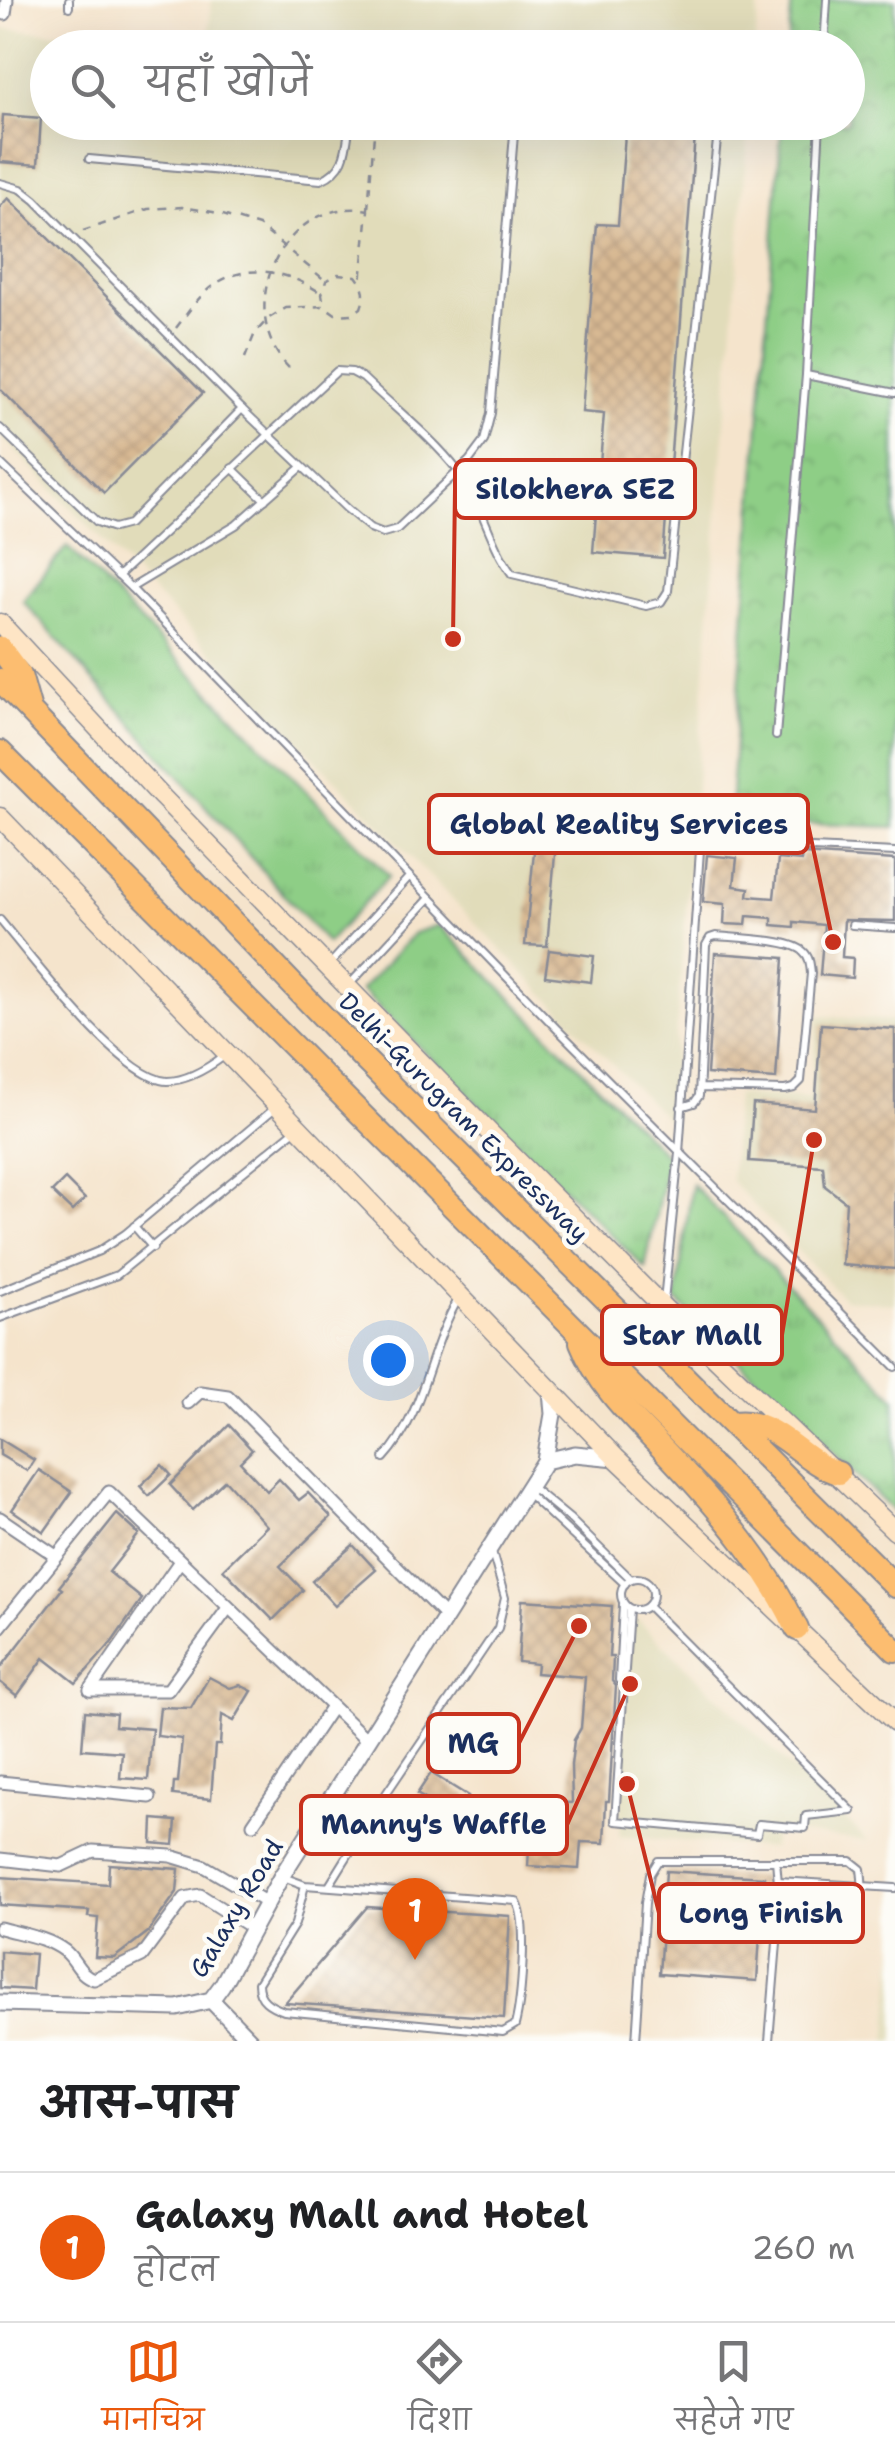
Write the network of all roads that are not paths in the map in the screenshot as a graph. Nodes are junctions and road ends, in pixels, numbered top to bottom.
1 (827, 0) edge
2 (825, 30) edge
3 (347, 140) edge
4 (515, 140) edge
5 (717, 140) edge
6 (819, 140) edge
7 (89, 158) dead end
8 (0, 182) edge
9 (806, 375) junction
10 (895, 393) edge
11 (242, 409) junction
12 (0, 428) edge
13 (268, 435) junction
14 (0, 463) edge
15 (302, 467) junction
16 (232, 468) junction
17 (458, 471) junction
18 (265, 500) junction
19 (118, 576) junction
20 (130, 588) junction
21 (0, 623) edge
22 (0, 648) edge
23 (0, 680) edge
24 (29, 707) junction
25 (776, 736) dead end
26 (0, 752) edge
27 (0, 817) edge
28 (895, 852) edge
29 (408, 877) junction
30 (430, 898) junction
31 (0, 920) edge
32 (852, 926) dead end
33 (895, 928) edge
34 (329, 966) junction
35 (349, 986) junction
36 (227, 1054) junction
37 (700, 1088) junction
38 (681, 1107) junction
39 (276, 1108) junction
40 (296, 1128) junction
41 (679, 1153) junction
42 (134, 1226) junction
43 (153, 1248) junction
44 (0, 1291) edge
45 (461, 1296) junction
46 (664, 1308) junction
47 (0, 1318) edge
48 (577, 1332) junction
49 (895, 1368) edge
50 (551, 1391) junction
51 (188, 1402) dead end
52 (734, 1423) junction
53 (384, 1458) dead end
54 (616, 1458) junction
55 (545, 1461) junction
56 (838, 1473) junction
57 (528, 1488) junction
58 (0, 1518) edge
59 (895, 1531) edge
60 (490, 1547) junction
61 (56, 1556) junction
62 (180, 1561) junction
63 (628, 1582) junction
64 (895, 1586) edge
65 (626, 1606) junction
66 (648, 1606) junction
67 (228, 1608) junction
68 (446, 1616) junction
69 (0, 1627) edge
70 (797, 1629) junction
71 (895, 1650) edge
72 (619, 1680) dead end
73 (332, 1708) junction
74 (895, 1722) edge
75 (366, 1739) junction
76 (0, 1782) edge
77 (150, 1797) dead end
78 (329, 1803) junction
79 (375, 1810) dead end
80 (253, 1824) dead end
81 (0, 1859) edge
82 (776, 1860) junction
83 (281, 1877) junction
84 (780, 1881) junction
85 (863, 1885) junction
86 (305, 1886) junction
87 (328, 1886) junction
88 (895, 1888) edge
89 (268, 1903) junction
90 (780, 1906) junction
91 (0, 1928) edge
92 (252, 1928) junction
93 (211, 2000) junction
94 (0, 2004) edge
95 (251, 2041) edge
96 (636, 2041) edge
97 (768, 2041) edge

1 - 2 lane
3 - 7 lane
4 - 17 lane
5 - 17 lane
6 - 9 lane
8 - 11 lane
9 - 10 lane
9 - 25 lane
11 - 12 lane
11 - 13 lane
13 - 15 lane
13 - 16 lane
13 - 17 lane
14 - 19 lane
15 - 17 lane
15 - 18 lane
16 - 18 lane
16 - 19 lane
18 - 20 lane
19 - 20 lane
20 - 29 lane
21 - 34 main road
22 - 24 highway
23 - 24 highway, Delhi-Gurugram Expressway
24 - 52 highway, Delhi-Gurugram Expressway
26 - 48 highway
27 - 36 main road
28 - 38 lane
29 - 30 lane
29 - 34 lane
30 - 35 lane
30 - 41 lane
31 - 36 lane
32 - 33 lane
34 - 35 main road
35 - 46 main road
36 - 39 main road
37 - 37 lane
37 - 38 lane
38 - 41 lane
39 - 40 main road
39 - 42 lane
40 - 43 lane
40 - 45 main road
41 - 46 lane
41 - 49 lane
42 - 43 lane
42 - 44 lane
43 - 47 lane
45 - 50 main road
45 - 53 lane
46 - 56 main road
48 - 70 highway
48 - 71 highway
50 - 54 main road
50 - 55 street, Galaxy Road
51 - 68 street
52 - 56 highway
52 - 64 highway, Delhi-Gurugram Expressway
54 - 55 street
54 - 70 main road
55 - 57 street, Galaxy Road
56 - 59 main road
57 - 60 street, Galaxy Road
57 - 63 lane
58 - 61 street
60 - 68 street, Galaxy Road
60 - 79 lane
61 - 62 street
61 - 69 street
62 - 67 street
62 - 67 street
63 - 65 lane
63 - 66 lane
65 - 66 lane
65 - 66 lane
65 - 72 lane
67 - 73 street
68 - 75 street, Galaxy Road
70 - 74 main road
73 - 75 street
73 - 80 street
75 - 78 street, Galaxy Road
76 - 77 street
78 - 83 street, Galaxy Road
78 - 87 lane
81 - 89 street
82 - 84 lane
82 - 85 lane
82 - 96 lane
83 - 86 lane
83 - 89 street, Galaxy Road
84 - 85 lane
84 - 90 lane
85 - 88 lane
85 - 90 lane
86 - 87 lane
86 - 87 lane
89 - 92 street, Galaxy Road
90 - 97 lane
91 - 92 street
92 - 93 street, Galaxy Road
93 - 94 street, Galaxy Road
93 - 95 street

